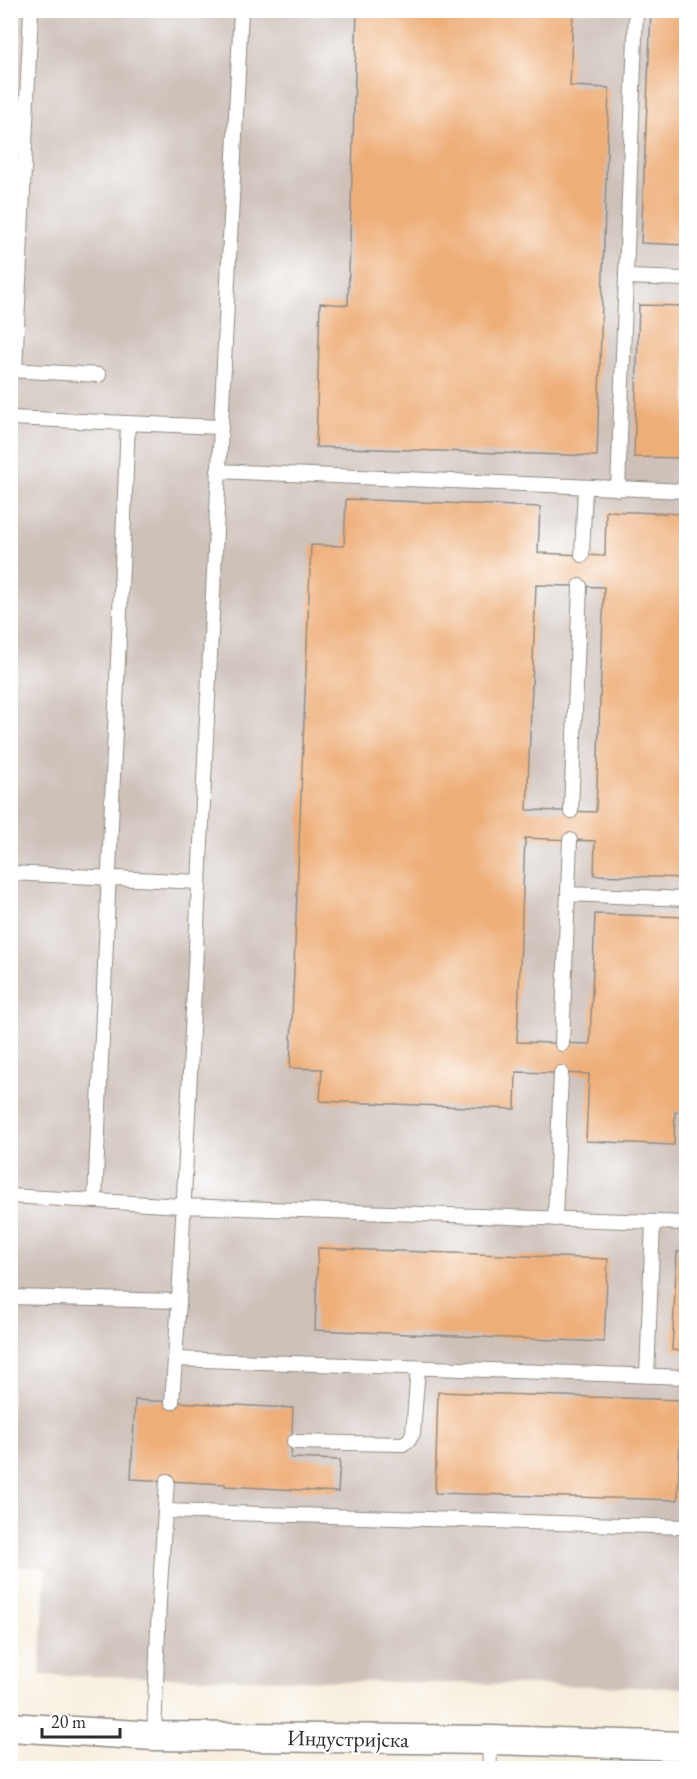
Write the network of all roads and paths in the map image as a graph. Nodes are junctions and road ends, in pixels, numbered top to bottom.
1 (31, 10) edge
2 (241, 10) edge
3 (636, 10) edge
4 (626, 277) junction
5 (687, 279) edge
6 (13, 371) edge
7 (99, 375) dead end
8 (10, 418) edge
9 (128, 423) junction
10 (220, 427) junction
11 (218, 471) junction
12 (585, 487) junction
13 (618, 489) junction
14 (687, 491) edge
15 (582, 555) dead end
16 (580, 586) dead end
17 (571, 811) dead end
18 (570, 840) dead end
19 (10, 873) edge
20 (108, 878) junction
21 (199, 882) junction
22 (568, 894) junction
23 (687, 899) edge
24 (562, 1044) dead end
25 (561, 1073) dead end
26 (10, 1196) edge
27 (95, 1201) junction
28 (183, 1206) junction
29 (555, 1219) junction
30 (653, 1222) junction
31 (687, 1223) edge
32 (10, 1297) edge
33 (179, 1301) junction
34 (175, 1359) junction
35 (418, 1368) junction
36 (647, 1376) junction
37 (687, 1377) edge
38 (172, 1402) dead end
39 (294, 1442) dead end
40 (167, 1481) dead end
41 (165, 1511) junction
42 (687, 1527) edge
43 (10, 1727) edge
44 (154, 1736) junction
45 (489, 1740) junction
46 (687, 1746) edge
47 (490, 1768) edge

1 - 6 lane
2 - 10 lane
3 - 4 lane
4 - 5 lane
4 - 13 lane
6 - 7 lane
8 - 9 lane
9 - 10 lane
9 - 20 lane
10 - 11 lane
11 - 12 lane
11 - 21 lane
12 - 13 lane
12 - 15 lane
13 - 14 lane
16 - 17 lane
18 - 22 lane
19 - 20 lane
20 - 21 lane
20 - 27 lane
21 - 28 lane
22 - 23 lane
22 - 24 lane
25 - 29 lane
26 - 27 lane
27 - 28 lane
28 - 29 lane
28 - 33 lane
29 - 30 lane
30 - 31 lane
30 - 36 lane
32 - 33 lane
33 - 34 lane
34 - 35 lane
34 - 38 lane
35 - 36 lane
35 - 39 lane
36 - 37 lane
40 - 41 lane
41 - 42 lane
41 - 44 lane
43 - 44 street, Индустријска
44 - 45 street, Индустријска
45 - 46 street, Индустријска
45 - 47 lane

